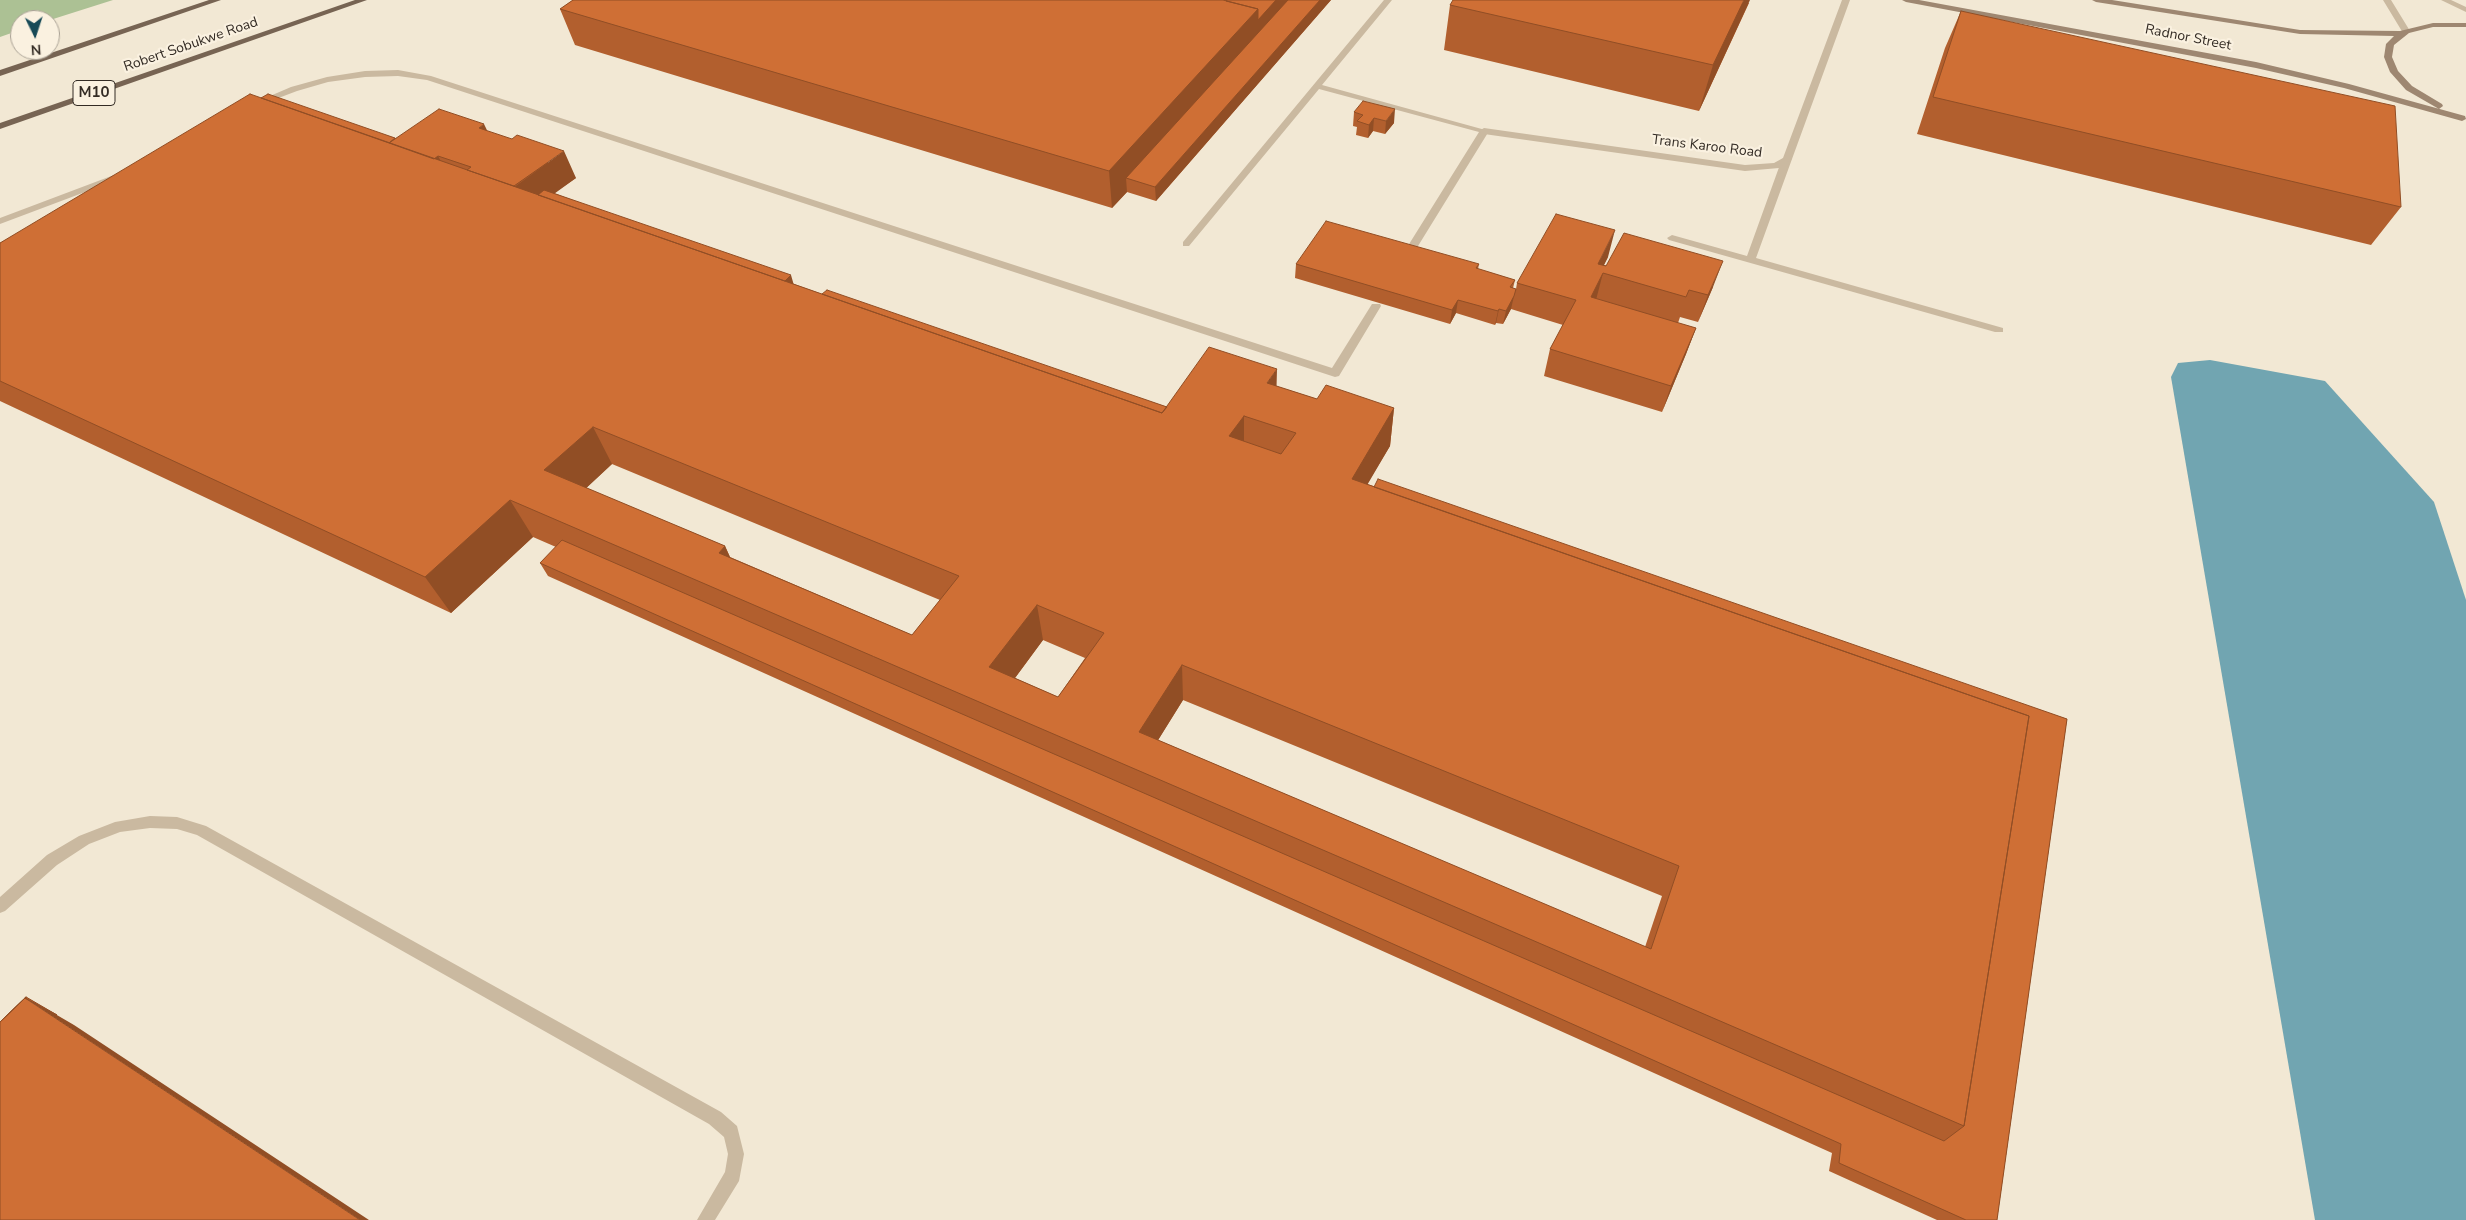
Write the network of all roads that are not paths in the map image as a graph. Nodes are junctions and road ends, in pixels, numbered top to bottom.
1 (217, 0) edge
2 (362, 0) edge
3 (1388, 0) edge
4 (1846, 0) edge
5 (1906, 0) edge
6 (2096, 0) edge
7 (2387, 0) edge
8 (2445, 0) edge
9 (2466, 10) edge
10 (2466, 25) edge
11 (2404, 32) junction
12 (0, 74) edge
13 (1317, 86) junction
14 (247, 108) edge
15 (2464, 118) edge
16 (0, 126) edge
17 (1484, 130) junction
18 (1787, 159) junction
19 (126, 174) edge
20 (0, 221) edge
21 (1672, 238) dead end
22 (1186, 244) dead end
23 (1406, 257) edge
24 (1750, 260) junction
25 (1376, 306) dead end
26 (1999, 330) dead end
27 (0, 906) edge
28 (705, 1220) edge

1 - 12 main road
2 - 16 main road, Robert Sobukwe Road / M10
3 - 13 street
4 - 18 street
5 - 15 street, Radnor Street
6 - 11 street, Radnor Street
7 - 11 street
8 - 9 street
10 - 11 street, Radnor Street
11 - 15 street
13 - 17 street, Trans Karoo Road
13 - 22 street
14 - 25 street
17 - 18 street, Trans Karoo Road
17 - 23 street
18 - 24 street
19 - 20 street
21 - 24 street
24 - 26 street
27 - 28 street

